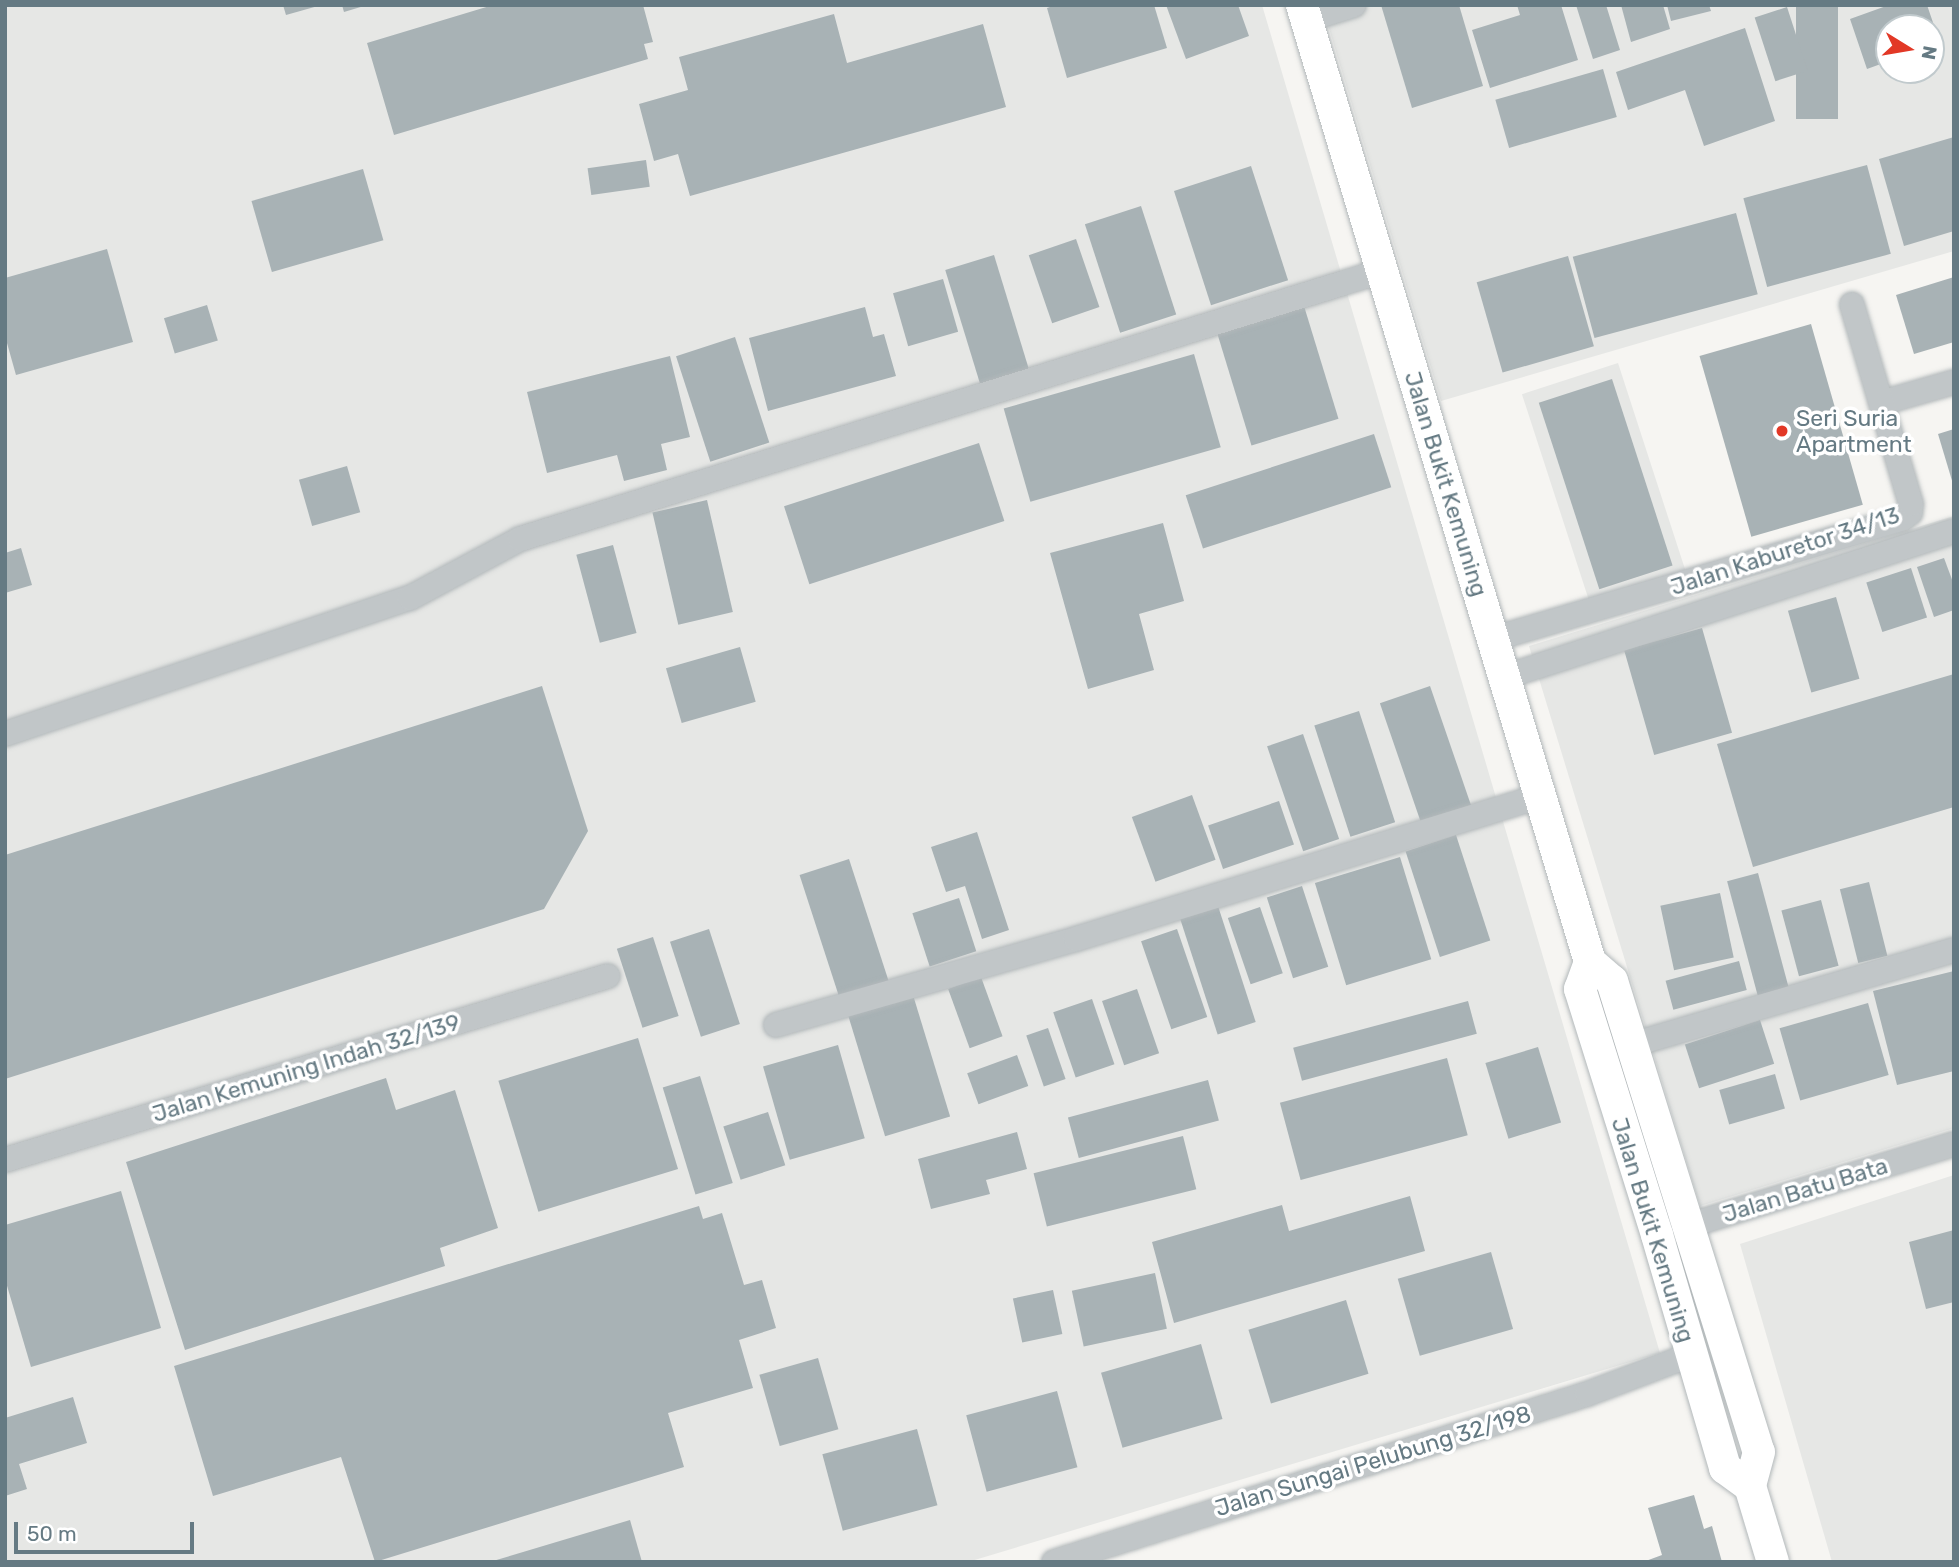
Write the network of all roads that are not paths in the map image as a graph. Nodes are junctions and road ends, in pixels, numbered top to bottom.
1 (1354, 5) edge
2 (1304, 12) edge
3 (1382, 271) junction
4 (1852, 304) dead end
5 (1954, 382) edge
6 (1881, 404) junction
7 (1954, 531) edge
8 (1493, 639) junction
9 (1504, 677) junction
10 (5, 734) edge
11 (1540, 796) junction
12 (1954, 950) edge
13 (1590, 962) junction
14 (608, 976) dead end
15 (776, 1025) dead end
16 (1631, 1045) junction
17 (1954, 1144) edge
18 (5, 1160) edge
19 (1687, 1226) junction
20 (1657, 1235) junction
21 (1690, 1355) junction
22 (1750, 1486) junction
23 (1054, 1562) edge
24 (1773, 1562) edge

1 - 2 street
2 - 3 main road, Jalan Bukit Kemuning
3 - 8 main road, Jalan Bukit Kemuning
3 - 10 street
4 - 6 street, Jalan Kaburetor 34/13
5 - 6 street
6 - 8 street, Jalan Kaburetor 34/13
7 - 9 street
8 - 9 main road, Jalan Bukit Kemuning
9 - 11 main road, Jalan Bukit Kemuning
11 - 13 main road, Jalan Bukit Kemuning
11 - 15 street
12 - 16 street
13 - 16 main road, Jalan Bukit Kemuning
13 - 20 main road, Jalan Bukit Kemuning
14 - 18 street, Jalan Kemuning Indah 32/139
16 - 19 main road, Jalan Bukit Kemuning
17 - 19 street, Jalan Batu Bata
19 - 20 street, Jalan Batu Bata
19 - 22 main road, Jalan Bukit Kemuning
20 - 21 main road, Jalan Bukit Kemuning
21 - 22 main road, Jalan Bukit Kemuning
21 - 23 street, Jalan Sungai Pelubung 32/198
22 - 24 main road

